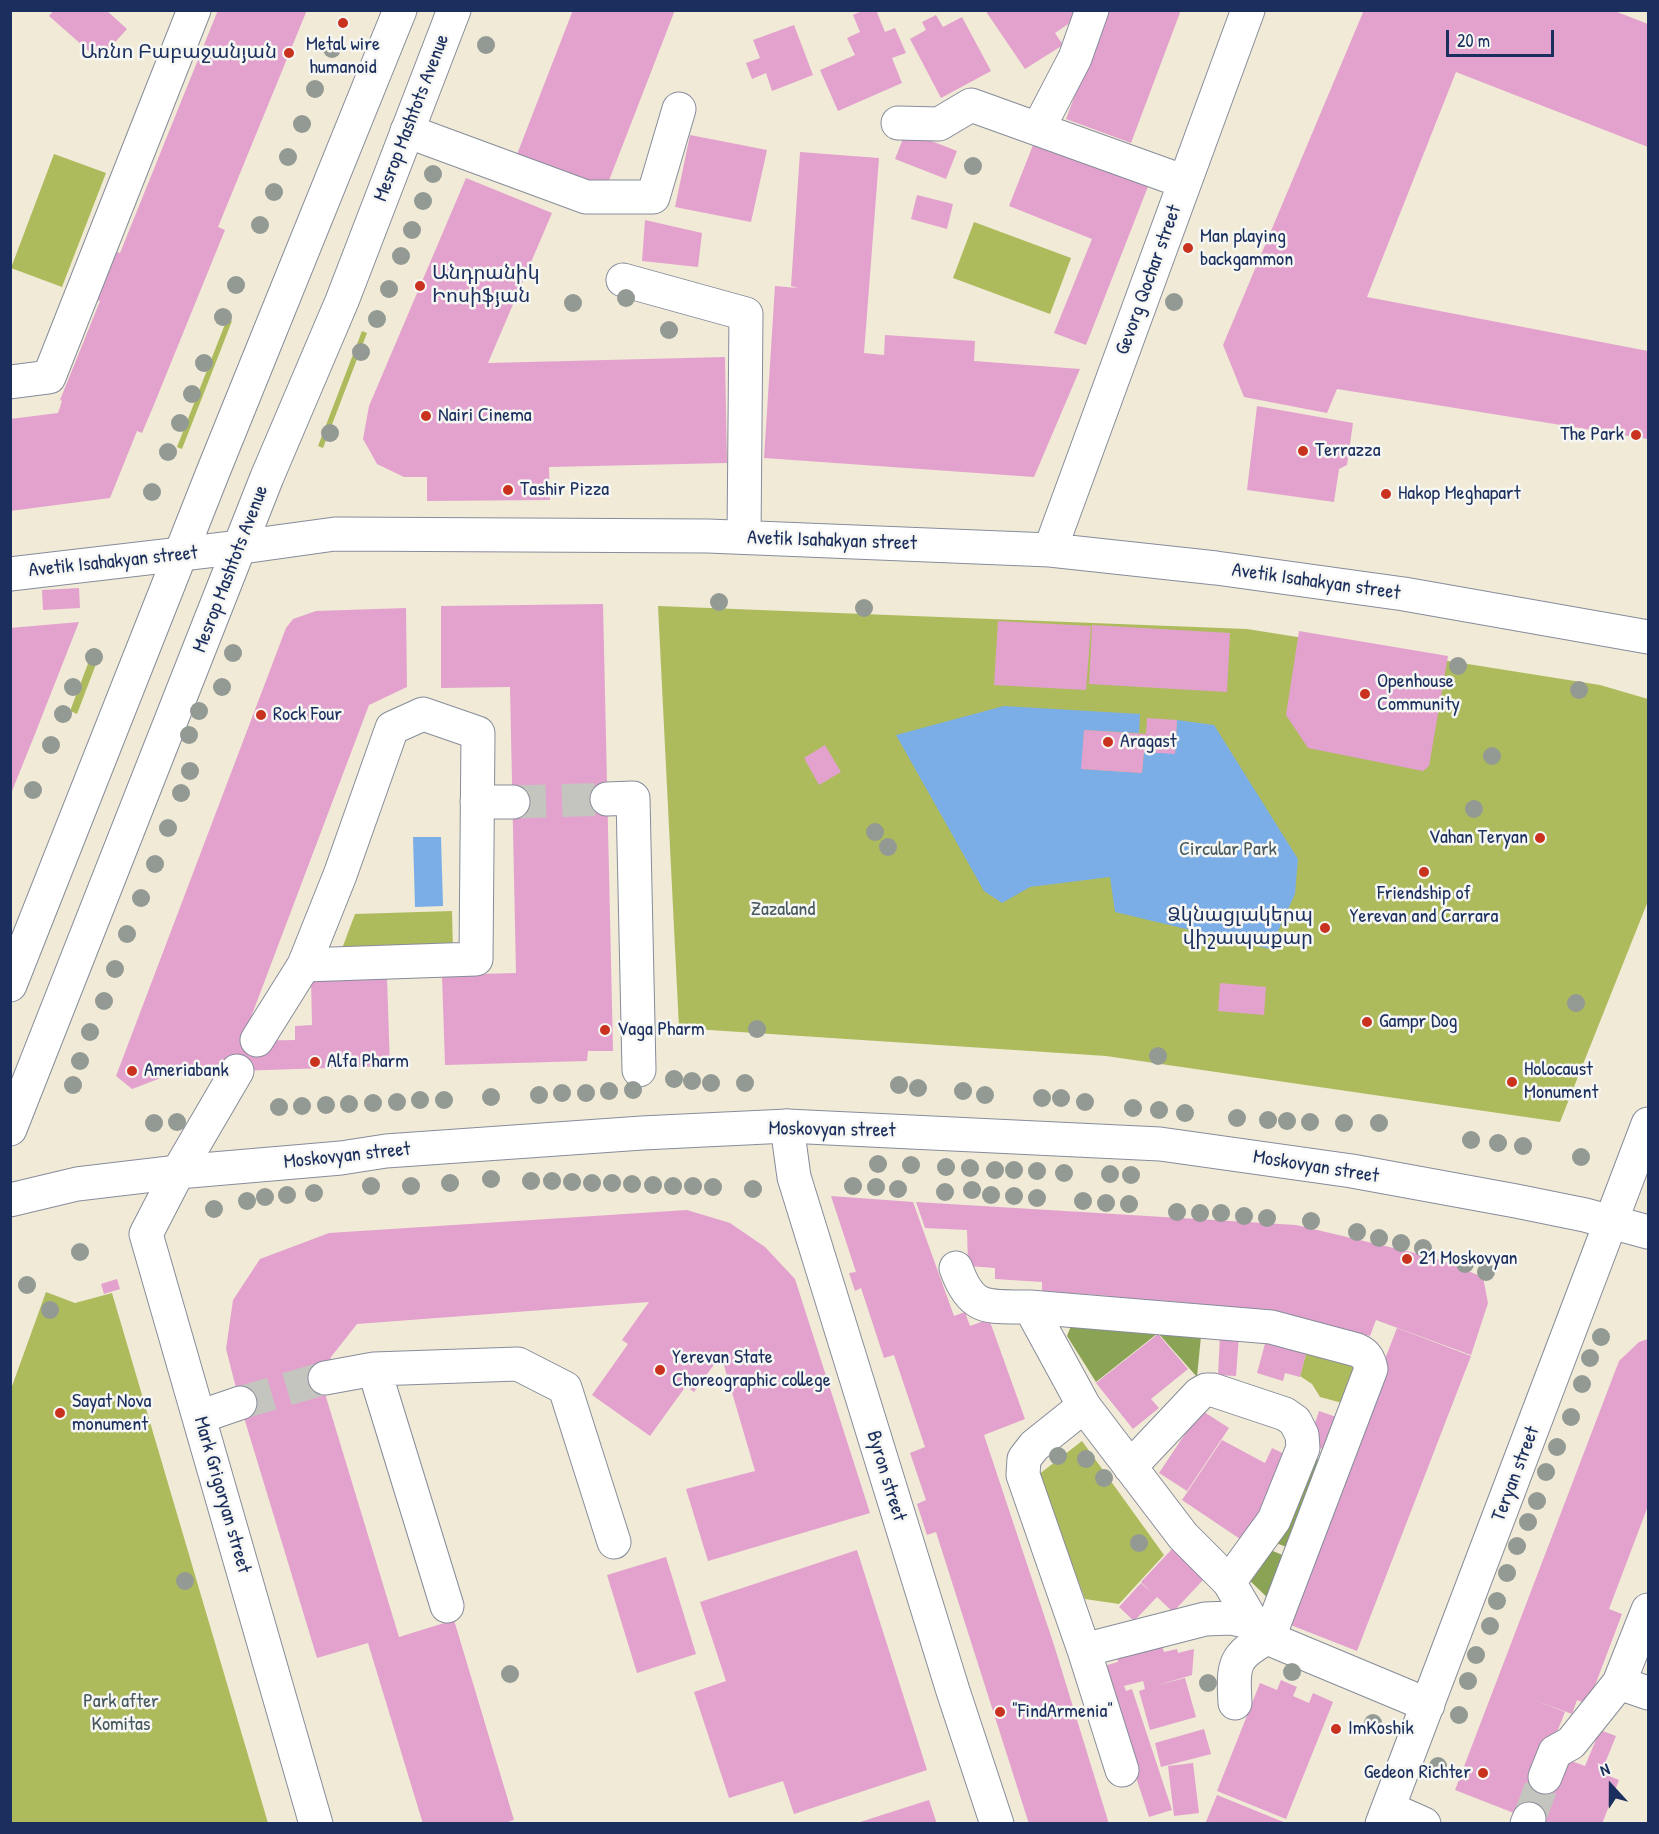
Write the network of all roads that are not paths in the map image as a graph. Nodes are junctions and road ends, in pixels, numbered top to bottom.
1 (194, 10) edge
2 (400, 10) edge
3 (454, 10) edge
4 (1092, 10) edge
5 (1248, 10) edge
6 (678, 109) dead end
7 (898, 123) dead end
8 (1038, 129) junction
9 (407, 130) junction
10 (1185, 182) junction
11 (623, 280) dead end
12 (10, 382) edge
13 (744, 537) junction
14 (240, 547) junction
15 (1050, 550) junction
16 (181, 554) junction
17 (10, 574) edge
18 (1648, 638) edge
19 (607, 799) tunnel mouth
20 (477, 802) junction
21 (513, 802) tunnel mouth
22 (304, 965) junction
23 (10, 985) edge
24 (257, 1040) dead end
25 (639, 1070) dead end
26 (237, 1071) dead end
27 (1648, 1124) edge
28 (787, 1126) junction
29 (10, 1129) edge
30 (178, 1172) junction
31 (10, 1200) edge
32 (1612, 1222) junction
33 (1648, 1232) edge
34 (957, 1268) dead end
35 (1030, 1307) junction
36 (374, 1369) junction
37 (325, 1378) tunnel mouth
38 (240, 1403) tunnel mouth
39 (1084, 1406) junction
40 (199, 1417) junction
41 (1130, 1467) junction
42 (614, 1542) dead end
43 (1229, 1582) junction
44 (447, 1606) dead end
45 (1648, 1610) edge
46 (1261, 1630) junction
47 (1084, 1650) junction
48 (1634, 1688) edge
49 (1235, 1703) dead end
50 (1428, 1705) junction
51 (1122, 1770) dead end
52 (1545, 1777) tunnel mouth
53 (1385, 1816) edge
54 (316, 1824) edge
55 (997, 1824) edge
56 (1424, 1824) edge

1 - 12 main road
2 - 16 main road
3 - 9 main road, Mesrop Mashtots Avenue
4 - 8 main road
5 - 10 main road, Gevorg Qochar street
6 - 9 main road
7 - 8 main road
8 - 10 main road
9 - 14 main road, Mesrop Mashtots Avenue
10 - 15 main road, Gevorg Qochar street
11 - 13 main road
13 - 14 main road, Avetik Isahakyan street
13 - 15 main road, Avetik Isahakyan street
14 - 16 main road, Avetik Isahakyan street
14 - 29 main road, Mesrop Mashtots Avenue
15 - 18 main road, Avetik Isahakyan street
16 - 17 main road, Avetik Isahakyan street
16 - 23 main road
19 - 25 main road
20 - 21 main road
20 - 22 main road
20 - 22 main road
22 - 24 main road
26 - 30 main road, Mark Grigoryan street
27 - 32 main road, Teryan street
28 - 30 main road, Moskovyan street
28 - 32 main road, Moskovyan street
28 - 55 main road, Byron street
30 - 31 main road, Moskovyan street
30 - 40 main road, Mark Grigoryan street
32 - 33 main road, Moskovyan street
32 - 50 main road, Teryan street
34 - 35 main road
35 - 39 main road
35 - 46 main road
36 - 37 main road
36 - 42 main road
36 - 44 main road
38 - 40 main road
39 - 41 main road
39 - 47 main road
40 - 54 main road, Mark Grigoryan street
41 - 43 main road
41 - 43 main road
43 - 46 main road
45 - 48 main road
46 - 47 main road
46 - 49 main road
46 - 50 main road
47 - 51 main road
48 - 52 main road
50 - 53 main road, Teryan street
53 - 56 main road

